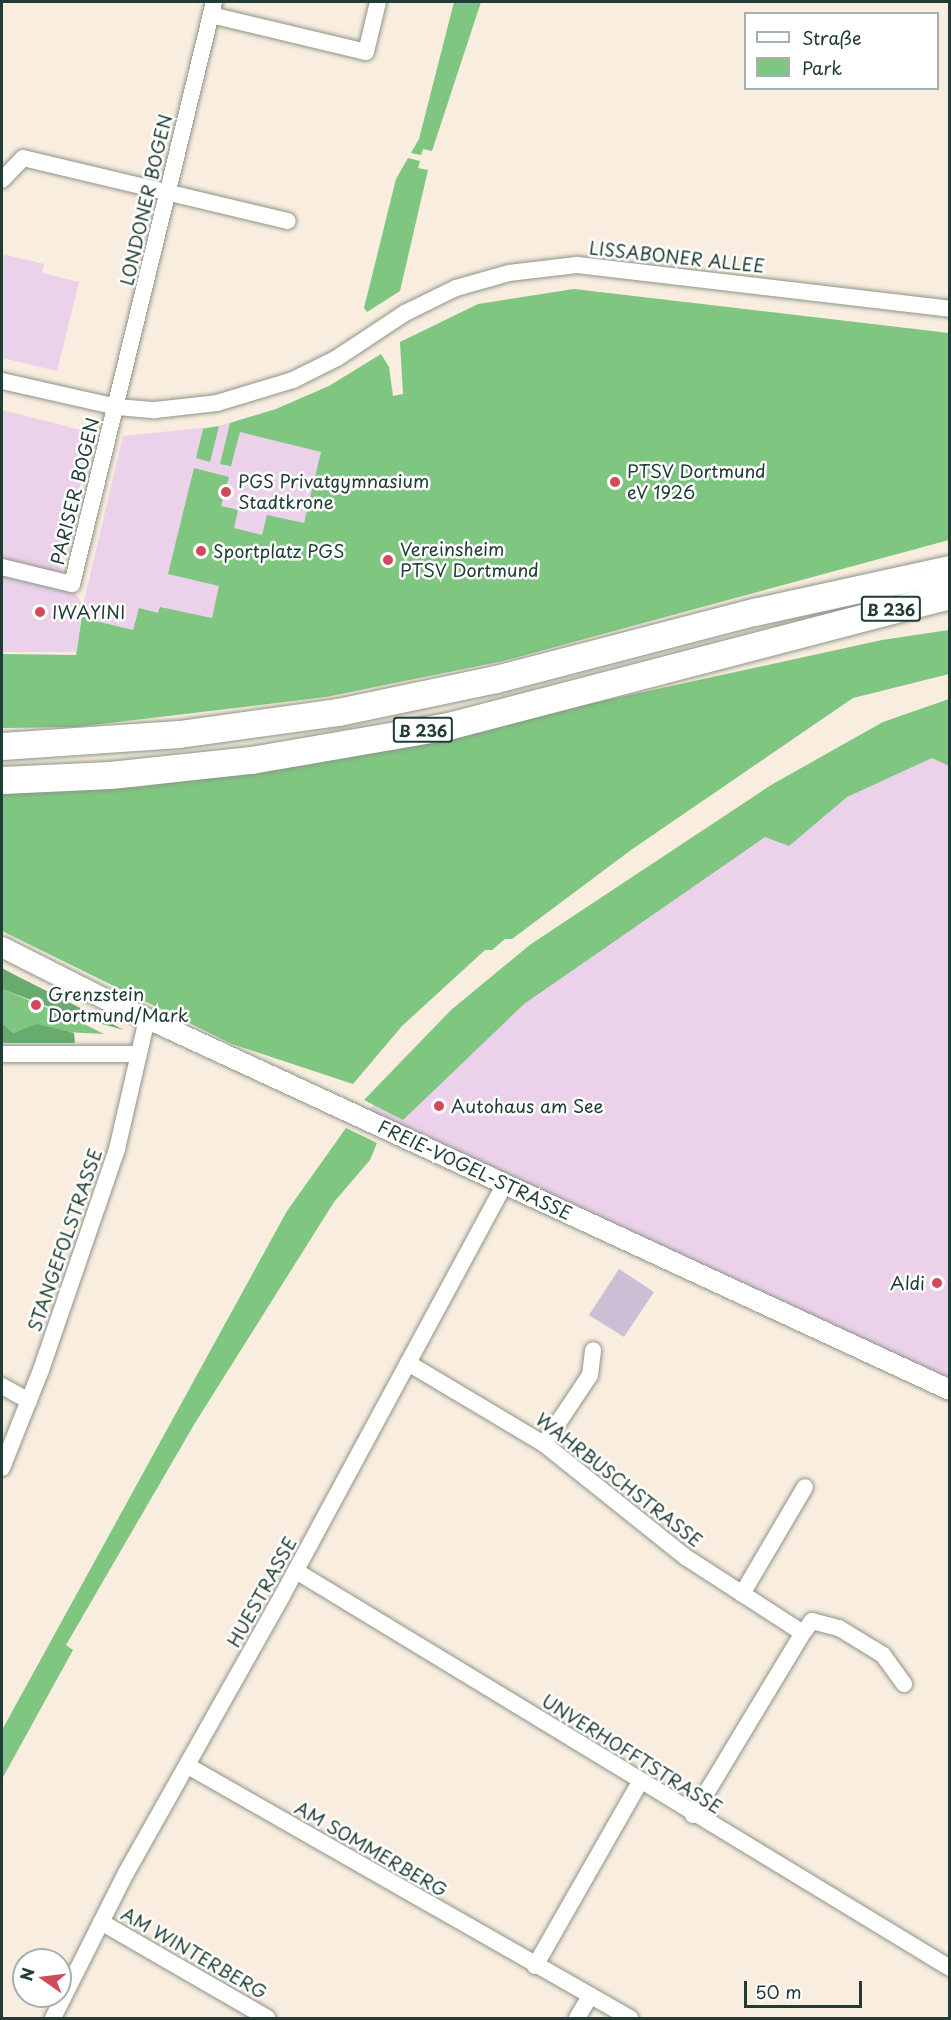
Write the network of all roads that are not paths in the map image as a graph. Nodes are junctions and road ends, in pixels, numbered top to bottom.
1 (378, 2) edge
2 (212, 8) edge
3 (2, 180) edge
4 (168, 192) junction
5 (288, 221) dead end
6 (950, 309) edge
7 (2, 381) edge
8 (117, 407) junction
9 (950, 553) edge
10 (2, 567) edge
11 (950, 569) edge
12 (950, 595) edge
13 (950, 611) edge
14 (754, 612) junction
15 (834, 627) junction
16 (2, 746) edge
17 (2, 780) edge
18 (2, 947) edge
19 (147, 1019) junction
20 (2, 1054) edge
21 (137, 1054) junction
22 (505, 1184) junction
23 (593, 1350) dead end
24 (408, 1363) junction
25 (2, 1386) edge
26 (950, 1390) edge
27 (29, 1401) junction
28 (544, 1444) junction
29 (2, 1468) edge
30 (805, 1487) dead end
31 (296, 1570) junction
32 (742, 1594) junction
33 (804, 1633) junction
34 (904, 1684) dead end
35 (188, 1766) junction
36 (640, 1782) junction
37 (693, 1815) junction
38 (101, 1922) junction
39 (536, 1966) junction
40 (950, 1968) edge
41 (590, 1996) junction
42 (53, 2019) edge
43 (267, 2019) edge
44 (577, 2019) edge
45 (630, 2019) edge

1 - 2 street
2 - 4 street, LONDONER BOGEN
3 - 4 street
4 - 5 street
4 - 8 street, LONDONER BOGEN
6 - 8 street, LISSABONER ALLEE
7 - 8 street, LISSABONER ALLEE
8 - 10 street, PARISER BOGEN
9 - 14 highway
11 - 14 highway, B 236
12 - 15 highway, B 236
13 - 15 highway
14 - 16 highway, B 236
15 - 17 highway, B 236
18 - 19 street, FREIE-VOGEL-STRASSE
19 - 21 street, STANGEFOLSTRASSE
19 - 22 street, FREIE-VOGEL-STRASSE
20 - 21 street
21 - 27 street, STANGEFOLSTRASSE
22 - 24 street, HUESTRASSE
22 - 26 street, FREIE-VOGEL-STRASSE
23 - 28 street
24 - 28 street, WAHRBUSCHSTRASSE
24 - 31 street, HUESTRASSE
25 - 27 street
27 - 29 street, STANGEFOLSTRASSE
28 - 32 street, WAHRBUSCHSTRASSE
30 - 32 street
31 - 35 street, HUESTRASSE
31 - 36 street, UNVERHOFFTSTRASSE
32 - 33 street, WAHRBUSCHSTRASSE
33 - 34 street
33 - 37 street
35 - 38 street, HUESTRASSE
35 - 39 street, AM SOMMERBERG
36 - 37 street, UNVERHOFFTSTRASSE
36 - 39 street
37 - 40 street, UNVERHOFFTSTRASSE
38 - 42 street, HUESTRASSE
38 - 43 street, AM WINTERBERG
39 - 41 street, AM SOMMERBERG
41 - 44 street
41 - 45 street, AM SOMMERBERG

